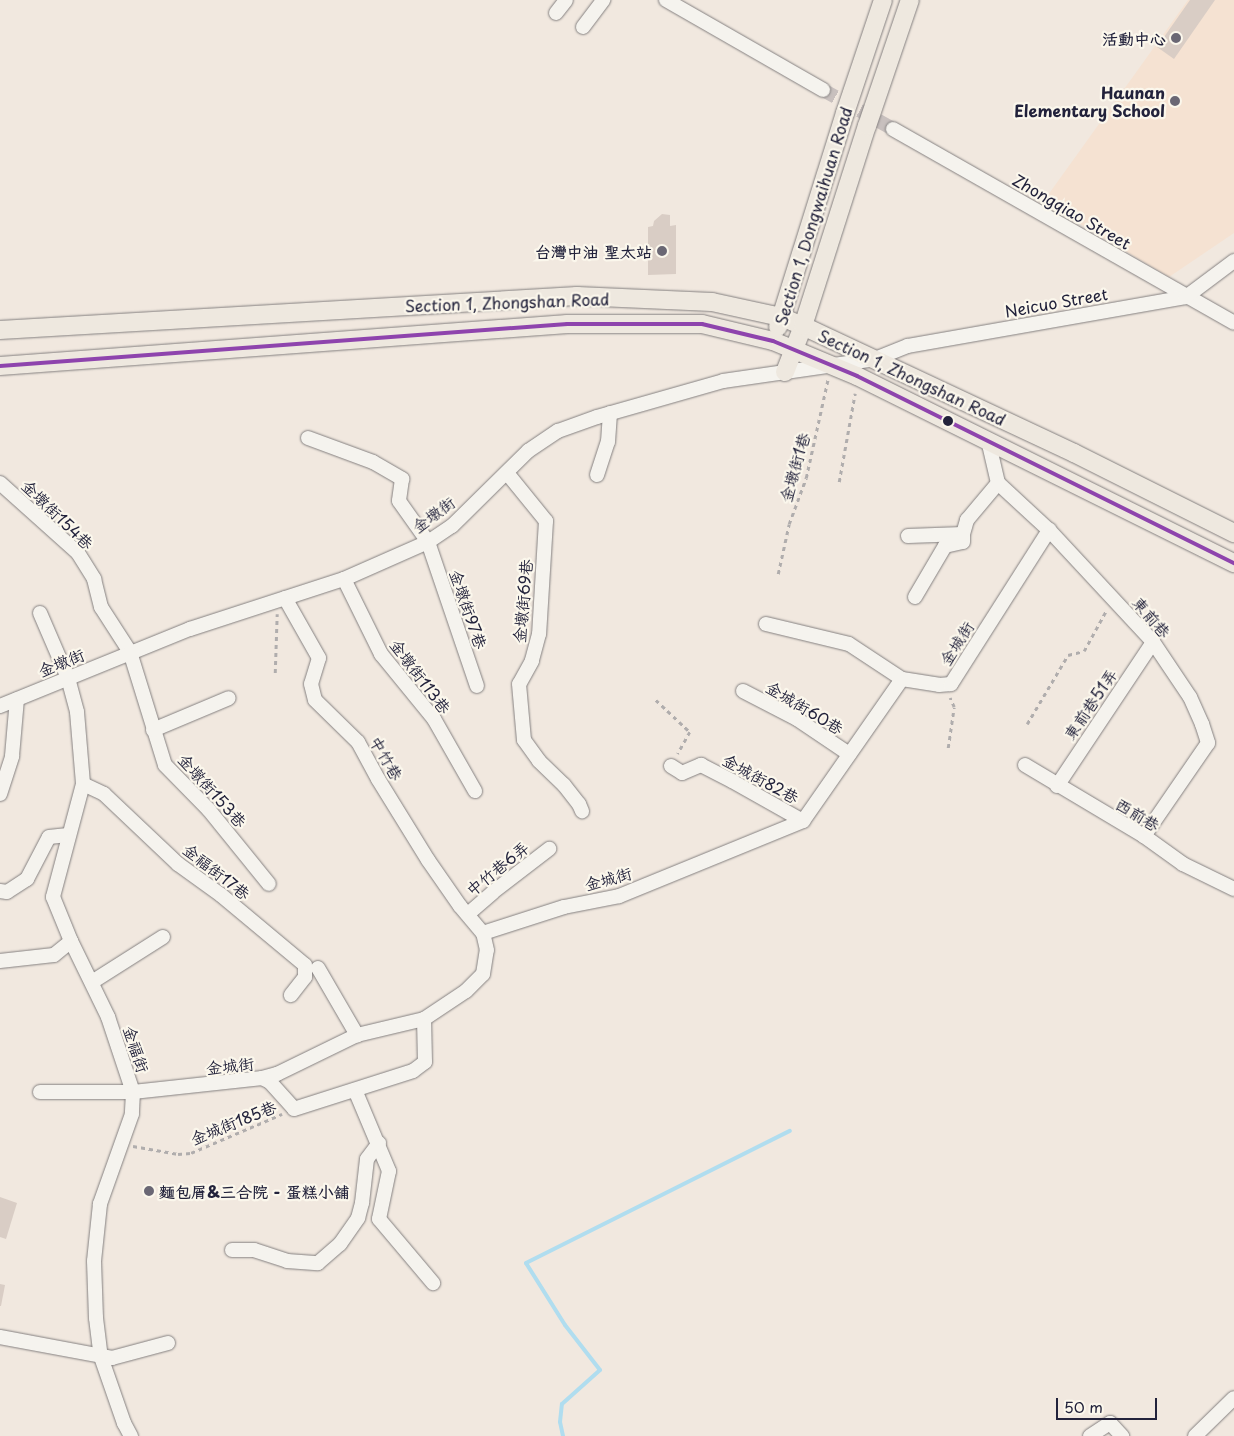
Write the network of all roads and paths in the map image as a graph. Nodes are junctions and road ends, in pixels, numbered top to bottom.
1 (566, 0) edge
2 (603, 0) edge
3 (666, 0) edge
4 (884, 0) edge
5 (910, 0) edge
6 (556, 13) dead end
7 (583, 27) dead end
8 (823, 90) tunnel mouth
9 (893, 129) tunnel mouth
10 (1234, 261) edge
11 (1186, 297) junction
12 (781, 317) junction
13 (1234, 323) edge
14 (804, 326) junction
15 (0, 330) edge
16 (773, 341) junction
17 (794, 349) junction
18 (876, 359) junction
19 (832, 365) junction
20 (0, 366) edge
21 (786, 372) junction
22 (857, 376) junction
23 (610, 413) junction
24 (308, 438) dead end
25 (988, 440) junction
26 (507, 473) junction
27 (597, 474) dead end
28 (839, 482) dead end
29 (0, 483) edge
30 (998, 483) junction
31 (1049, 530) junction
32 (1234, 533) edge
33 (963, 534) junction
34 (908, 536) dead end
35 (428, 542) junction
36 (1234, 563) edge
37 (778, 574) dead end
38 (344, 579) junction
39 (915, 597) dead end
40 (1113, 599) junction
41 (280, 600) junction
42 (40, 613) dead end
43 (766, 624) dead end
44 (1153, 642) junction
45 (130, 652) junction
46 (275, 673) dead end
47 (68, 678) junction
48 (902, 679) junction
49 (945, 685) junction
50 (477, 686) dead end
51 (743, 691) dead end
52 (229, 698) dead end
53 (17, 699) junction
54 (656, 700) dead end
55 (0, 706) edge
56 (1027, 724) dead end
57 (153, 730) junction
58 (948, 748) dead end
59 (849, 754) junction
60 (671, 766) joint
61 (1025, 766) dead end
62 (83, 784) junction
63 (1057, 786) junction
64 (475, 791) dead end
65 (0, 794) edge
66 (582, 811) dead end
67 (803, 821) junction
68 (68, 835) junction
69 (1144, 836) junction
70 (549, 849) dead end
71 (269, 884) dead end
72 (1234, 889) edge
73 (0, 891) edge
74 (468, 914) junction
75 (483, 933) junction
76 (163, 937) dead end
77 (71, 941) junction
78 (0, 961) edge
79 (318, 968) dead end
80 (92, 982) junction
81 (291, 995) dead end
82 (424, 1019) junction
83 (357, 1035) junction
84 (262, 1078) junction
85 (354, 1090) junction
86 (40, 1092) dead end
87 (133, 1092) junction
88 (294, 1109) junction
89 (379, 1143) junction
90 (120, 1144) junction
91 (232, 1250) dead end
92 (433, 1283) dead end
93 (0, 1337) edge
94 (168, 1343) dead end
95 (101, 1357) junction
96 (1234, 1398) edge
97 (131, 1436) edge
98 (1090, 1436) edge
99 (1122, 1436) edge
100 (1195, 1436) edge

1 - 6 street
2 - 7 street
3 - 8 street
4 - 12 main road, Section 1, Dongwaihuan Road
5 - 14 main road, Section 1, Dongwaihuan Road
9 - 11 street, Zhongqiao Street
10 - 11 street, Neicuo Street
11 - 13 street, Zhongqiao Street
11 - 18 street, Neicuo Street
12 - 14 main road, Section 1, Zhongshan Road
12 - 15 main road, Section 1, Zhongshan Road
12 - 16 main road, Section 1, Dongwaihuan Road
14 - 17 main road, Section 1, Dongwaihuan Road
14 - 18 main road, Section 1, Zhongshan Road
16 - 17 main road, Section 1, Zhongshan Road
16 - 20 main road, Section 1, Zhongshan Road
16 - 21 main road, Section 1, Dongwaihuan Road
17 - 19 main road, Section 1, Zhongshan Road
17 - 21 main road, Section 1, Dongwaihuan Road
18 - 19 street, 金墩街
18 - 32 main road, Section 1, Zhongshan Road
19 - 21 street, 金墩街
19 - 22 main road, Section 1, Zhongshan Road
19 - 37 path, 金墩街1巷
21 - 23 street, 金墩街
22 - 25 main road, Section 1, Zhongshan Road
22 - 28 path
23 - 26 street, 金墩街
23 - 27 street
24 - 35 street, 金墩街97巷
25 - 30 street
25 - 36 main road, Section 1, Zhongshan Road
26 - 35 street, 金墩街
26 - 66 street, 金墩街69巷
29 - 45 street, 金墩街154巷
30 - 31 street, 東前巷
30 - 33 street
31 - 40 street, 東前巷
31 - 49 street, 金城街
33 - 34 street
33 - 39 street
35 - 38 street, 金墩街
35 - 50 street, 金墩街97巷
38 - 41 street, 金墩街
38 - 64 street, 金墩街113巷
40 - 44 street, 東前巷
40 - 56 path
41 - 45 street, 金墩街
41 - 46 path
41 - 74 street, 中竹巷
42 - 47 street, 金福街
43 - 48 street
44 - 63 street, 東前巷51弄
44 - 69 street, 東前巷
45 - 47 street, 金墩街
45 - 57 street, 金墩街153巷
47 - 53 street, 金墩街
47 - 62 street, 金福街
48 - 49 street, 金城街
48 - 59 street
49 - 58 path
51 - 59 street, 金城街60巷
52 - 57 street
53 - 55 street, 金墩街
53 - 65 street
54 - 60 path
57 - 71 street, 金墩街153巷
59 - 67 street
60 - 67 street, 金城街82巷
61 - 63 street, 西前巷
62 - 68 street, 金福街
62 - 81 street, 金福街17巷
63 - 69 street, 西前巷
67 - 75 street, 金城街
68 - 73 street
68 - 77 street, 金福街
69 - 72 street, 西前巷
70 - 74 street, 中竹巷6弄
74 - 75 street, 中竹巷
75 - 82 street
76 - 80 street
77 - 78 street
77 - 80 street, 金福街
79 - 83 street
80 - 87 street, 金福街
82 - 83 street
82 - 85 street
83 - 84 street
84 - 87 street, 金城街
84 - 88 street, 金城街
85 - 88 street
85 - 89 street
86 - 87 street, 金城街
87 - 90 street, 金福街
88 - 90 path, 金城街185巷
89 - 91 street
89 - 92 street
90 - 95 street, 金福街
93 - 95 street
94 - 95 street
95 - 97 street, 金福街
96 - 100 street
98 - 99 street

